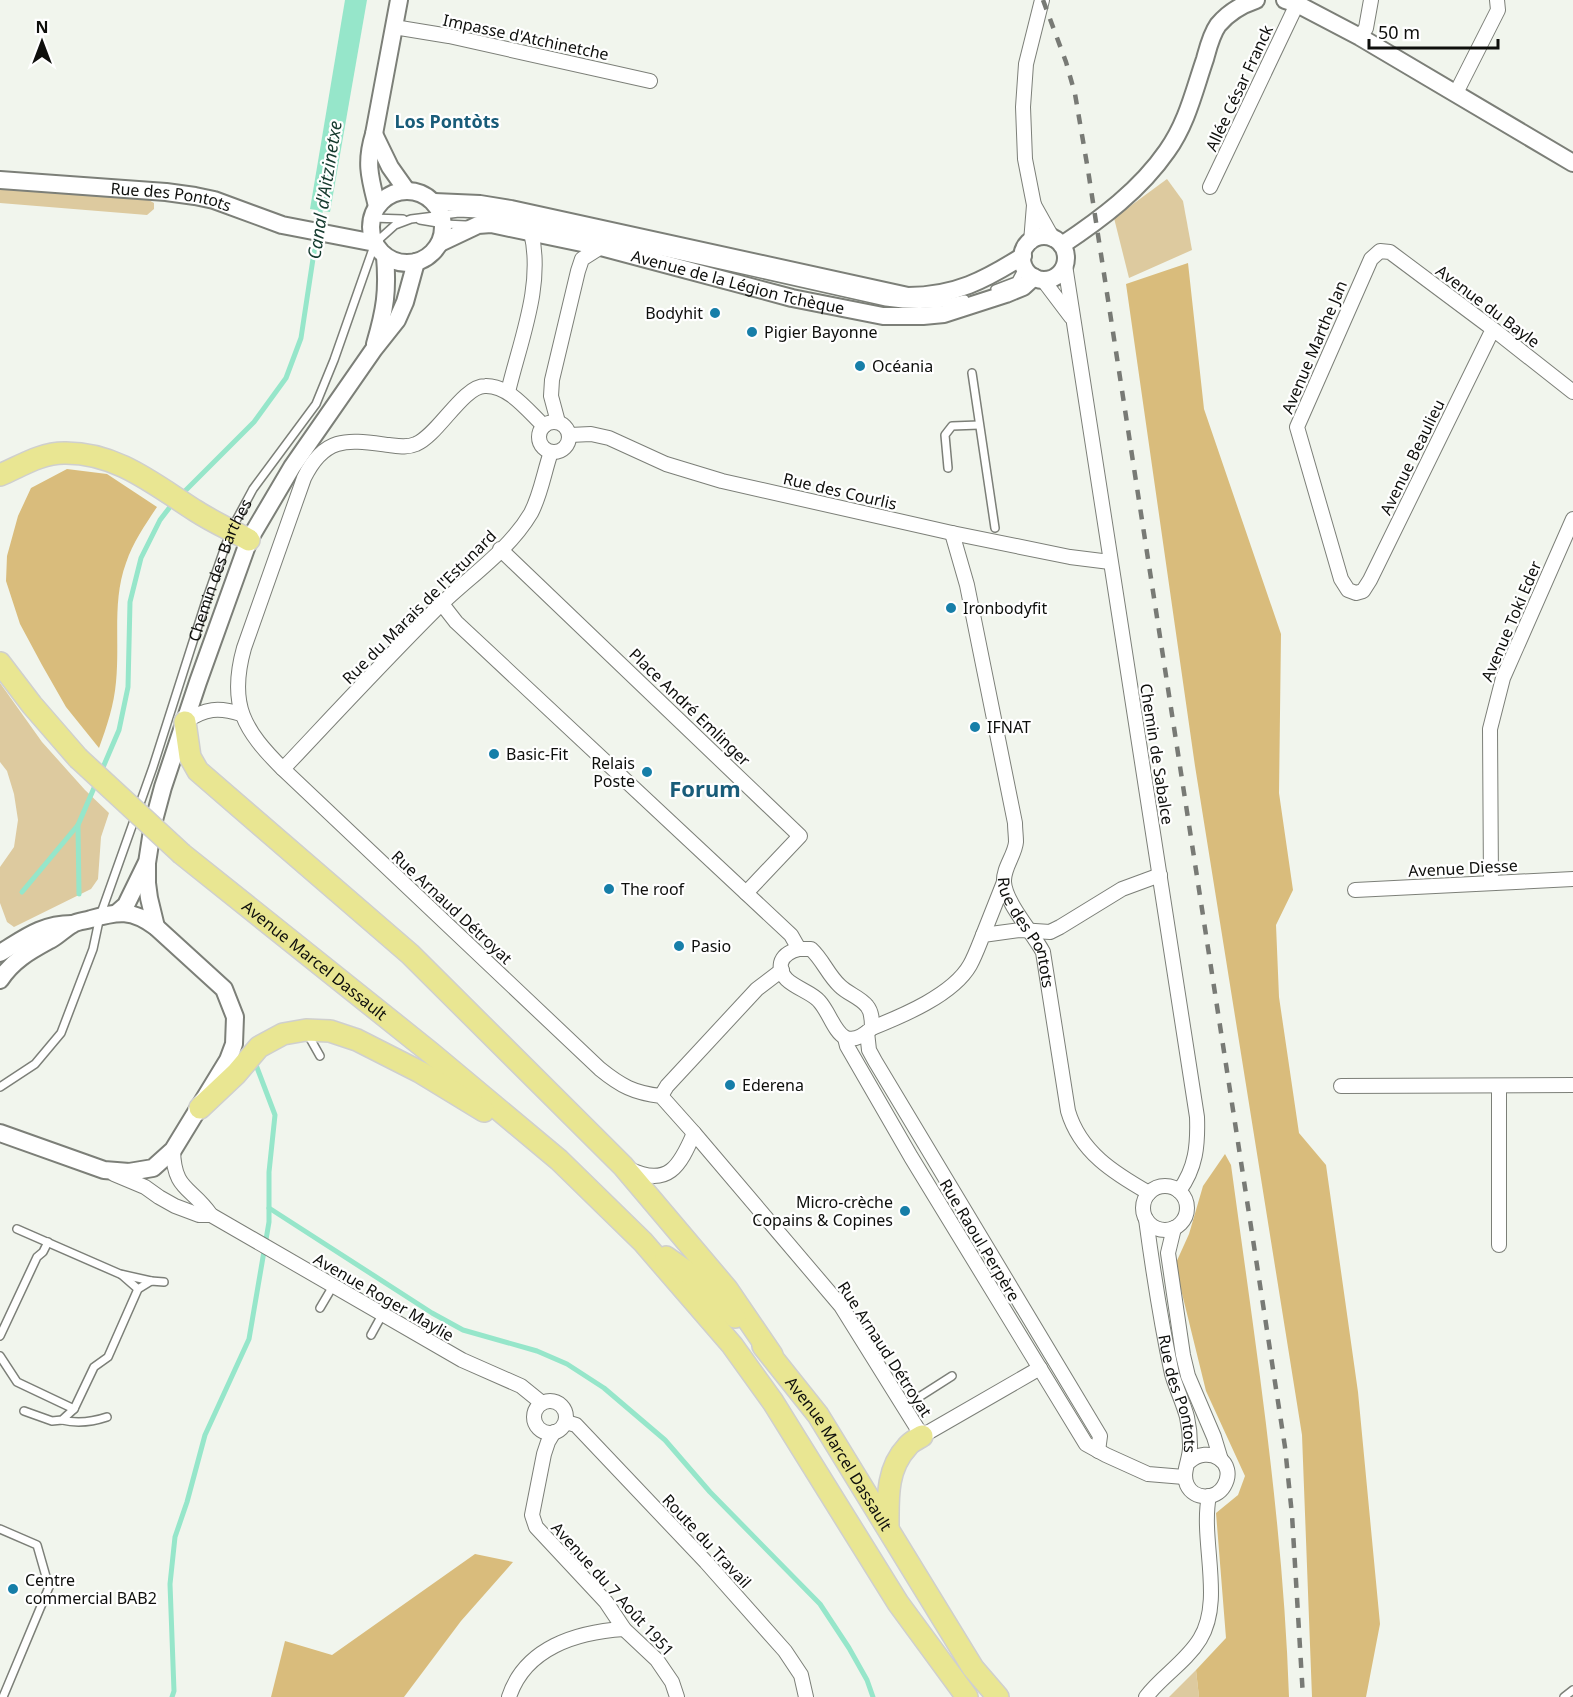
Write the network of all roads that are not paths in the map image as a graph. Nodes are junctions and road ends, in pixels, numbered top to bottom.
1 (399, 0) edge
2 (1042, 0) edge
3 (1256, 0) edge
4 (1371, 0) edge
5 (1497, 0) edge
6 (1291, 2) edge
7 (394, 27) junction
8 (1360, 37) junction
9 (650, 81) dead end
10 (1456, 93) junction
11 (374, 134) junction
12 (1573, 163) edge
13 (0, 180) edge
14 (1210, 187) dead end
15 (407, 191) junction
16 (1034, 205) junction
17 (375, 212) junction
18 (440, 214) junction
19 (411, 219) junction
20 (478, 225) junction
21 (508, 228) junction
22 (566, 230) junction
23 (531, 232) junction
24 (339, 235) junction
25 (1057, 242) junction
26 (440, 243) junction
27 (601, 247) junction
28 (380, 250) junction
29 (1380, 251) joint
30 (416, 262) junction
31 (714, 263) junction
32 (1031, 264) junction
33 (770, 266) junction
34 (1065, 266) junction
35 (1072, 319) junction
36 (1493, 329) junction
37 (374, 349) junction
38 (972, 374) dead end
39 (508, 392) junction
40 (1573, 392) edge
41 (558, 422) junction
42 (979, 425) junction
43 (544, 426) junction
44 (570, 435) junction
45 (551, 452) junction
46 (948, 468) dead end
47 (9, 471) edge
48 (0, 494) edge
49 (1573, 519) edge
50 (995, 528) dead end
51 (952, 533) junction
52 (240, 535) junction
53 (500, 549) junction
54 (1110, 562) junction
55 (1356, 593) joint
56 (442, 604) junction
57 (0, 663) edge
58 (242, 714) junction
59 (185, 722) junction
60 (283, 769) junction
61 (147, 863) junction
62 (1160, 875) junction
63 (1573, 879) edge
64 (1004, 882) junction
65 (1491, 883) junction
66 (1355, 890) dead end
67 (746, 892) junction
68 (118, 912) junction
69 (89, 920) junction
70 (156, 927) junction
71 (1031, 931) junction
72 (983, 935) junction
73 (799, 949) junction
74 (0, 953) edge
75 (782, 970) junction
76 (0, 980) edge
77 (306, 1030) junction
78 (870, 1030) junction
79 (845, 1038) junction
80 (320, 1056) dead end
81 (1573, 1085) edge
82 (1341, 1086) dead end
83 (1499, 1086) junction
84 (0, 1087) edge
85 (661, 1096) junction
86 (200, 1108) junction
87 (0, 1133) edge
88 (694, 1133) junction
89 (173, 1150) junction
90 (559, 1160) junction
91 (623, 1166) junction
92 (104, 1170) junction
93 (1179, 1191) junction
94 (1149, 1193) junction
95 (211, 1215) junction
96 (1146, 1219) junction
97 (1174, 1228) junction
98 (17, 1229) dead end
99 (48, 1242) junction
100 (643, 1242) junction
101 (1499, 1245) dead end
102 (120, 1274) junction
103 (151, 1281) junction
104 (164, 1282) dead end
105 (333, 1286) junction
106 (138, 1289) junction
107 (320, 1308) dead end
108 (382, 1316) junction
109 (370, 1335) dead end
110 (0, 1336) edge
111 (772, 1355) junction
112 (0, 1356) edge
113 (1040, 1368) junction
114 (952, 1376) dead end
115 (542, 1403) junction
116 (905, 1406) junction
117 (74, 1409) junction
118 (24, 1411) dead end
119 (107, 1417) dead end
120 (63, 1420) junction
121 (566, 1422) junction
122 (554, 1432) junction
123 (922, 1436) junction
124 (1098, 1451) junction
125 (1221, 1460) junction
126 (1189, 1462) junction
127 (1184, 1477) junction
128 (1209, 1497) junction
129 (0, 1529) edge
130 (888, 1529) junction
131 (624, 1629) junction
132 (1573, 1690) edge
133 (3, 1697) edge
134 (509, 1697) edge
135 (677, 1697) edge
136 (806, 1697) edge
137 (967, 1697) edge
138 (998, 1697) edge
139 (1146, 1697) edge
140 (1564, 1697) edge

1 - 7 street
2 - 16 street
3 - 25 street
4 - 8 street
5 - 10 street
6 - 8 street
6 - 14 street, Allée César Franck
7 - 9 street, Impasse d'Atchinetche
7 - 11 street
8 - 10 street
10 - 12 street
11 - 15 street
11 - 17 street
13 - 24 street, Rue des Pontots
15 - 17 street
15 - 18 street
16 - 25 street
16 - 32 street
17 - 19 lane
17 - 24 street
17 - 28 street
18 - 19 lane
18 - 20 lane
18 - 22 lane, Avenue de la Légion Tchèque
18 - 26 street
18 - 33 street, Avenue de la Légion Tchèque
19 - 28 lane
20 - 21 street, Avenue de la Légion Tchèque
20 - 26 street
21 - 22 lane, Avenue de la Légion Tchèque
21 - 23 street, Avenue de la Légion Tchèque
22 - 31 lane, Avenue de la Légion Tchèque
23 - 27 street, Avenue de la Légion Tchèque
23 - 39 street
24 - 28 street, Rue des Pontots
25 - 32 street
25 - 34 street
26 - 30 street
27 - 32 street, Avenue de la Légion Tchèque
27 - 41 street
28 - 30 street, Rue des Pontots
28 - 37 street, Chemin des Barthes
28 - 52 lane, Chemin des Barthes
29 - 36 street, Avenue du Bayle
29 - 55 street, Avenue Marthe Jan
30 - 37 street, Chemin des Barthes
31 - 32 lane, Avenue de la Légion Tchèque
31 - 33 lane, Avenue de la Légion Tchèque
32 - 33 street, Avenue de la Légion Tchèque
32 - 34 street
32 - 35 street, Chemin de Sabalce
34 - 35 street, Chemin de Sabalce
35 - 54 street, Chemin de Sabalce
36 - 40 street, Avenue du Bayle
36 - 55 street, Avenue Beaulieu
37 - 52 street, Chemin des Barthes
38 - 42 lane
39 - 43 street
39 - 58 street, Rue Arnaud Détroyat
41 - 43 street
41 - 44 street
42 - 46 lane
42 - 50 lane
43 - 45 street
44 - 45 street
44 - 51 street, Rue des Courlis
45 - 53 street, Rue du Marais de l'Estunard
47 - 48 main road
47 - 52 main road
49 - 65 street, Avenue Toki Eder
51 - 54 street, Rue des Courlis
51 - 64 street, Rue des Pontots
52 - 59 street, Chemin des Barthes
52 - 69 lane, Chemin des Barthes
53 - 56 street, Rue du Marais de l'Estunard
53 - 67 street, Place André Emlinger
54 - 62 street, Chemin de Sabalce
56 - 60 street, Rue du Marais de l'Estunard
56 - 67 street
57 - 90 main road, Avenue Marcel Dassault, bridge
58 - 59 street
58 - 60 street, Rue Arnaud Détroyat
59 - 61 street, Chemin des Barthes
59 - 91 main road
60 - 85 street, Rue Arnaud Détroyat
61 - 68 street, Chemin des Barthes
61 - 70 street, Chemin des Barthes
62 - 71 street
62 - 93 street, Chemin de Sabalce
63 - 65 street, Avenue Diesse
64 - 71 street, Rue des Pontots
64 - 72 street
65 - 66 street, Avenue Diesse
67 - 73 street
68 - 69 street
68 - 70 street
69 - 74 street
69 - 76 street
69 - 84 lane, Chemin des Barthes
70 - 86 street
71 - 72 street
71 - 94 street, Rue des Pontots
72 - 78 street
73 - 75 street
73 - 78 street, Rue Raoul Perpère
75 - 79 street, Rue Raoul Perpère
75 - 85 street
77 - 80 lane
77 - 86 main road
77 - 90 main road
78 - 79 street
78 - 124 street, Rue Raoul Perpère
79 - 113 street, Rue Raoul Perpère
81 - 83 street
82 - 83 street
83 - 101 street
85 - 88 street, Rue Arnaud Détroyat
86 - 89 street
87 - 92 street
88 - 91 street
88 - 116 street, Rue Arnaud Détroyat
89 - 92 street
89 - 95 street, Avenue Roger Maylie
90 - 100 main road, Avenue Marcel Dassault
91 - 111 main road
92 - 95 street, Avenue Roger Maylie
93 - 94 street
93 - 97 street
94 - 96 street
95 - 105 street, Avenue Roger Maylie
96 - 97 street
96 - 126 street, Rue des Pontots
97 - 125 street, Rue des Pontots
98 - 99 lane
99 - 102 lane
99 - 110 lane
100 - 111 main road, Avenue Marcel Dassault
100 - 137 main road, Avenue Marcel Dassault
102 - 103 lane
102 - 106 lane
103 - 104 lane
103 - 106 lane
105 - 107 lane
105 - 108 street, Avenue Roger Maylie
106 - 117 lane
108 - 109 lane
108 - 115 street, Avenue Roger Maylie
111 - 130 main road, Avenue Marcel Dassault
112 - 117 lane
113 - 123 street, Rue Arnaud Détroyat
113 - 124 street, Rue Raoul Perpère
114 - 116 lane
115 - 121 street
115 - 122 street
116 - 123 street, Rue Arnaud Détroyat
117 - 120 lane
118 - 120 lane
119 - 120 lane
121 - 122 street
121 - 136 street, Route du Travail
122 - 131 street, Avenue du 7 Août 1951
123 - 130 main road
124 - 127 street, Rue Raoul Perpère
125 - 126 street
125 - 128 street
126 - 127 street
127 - 128 street
128 - 139 street
129 - 133 lane
130 - 138 main road, Avenue Marcel Dassault
131 - 134 street
131 - 135 street, Avenue du 7 Août 1951
132 - 140 lane

